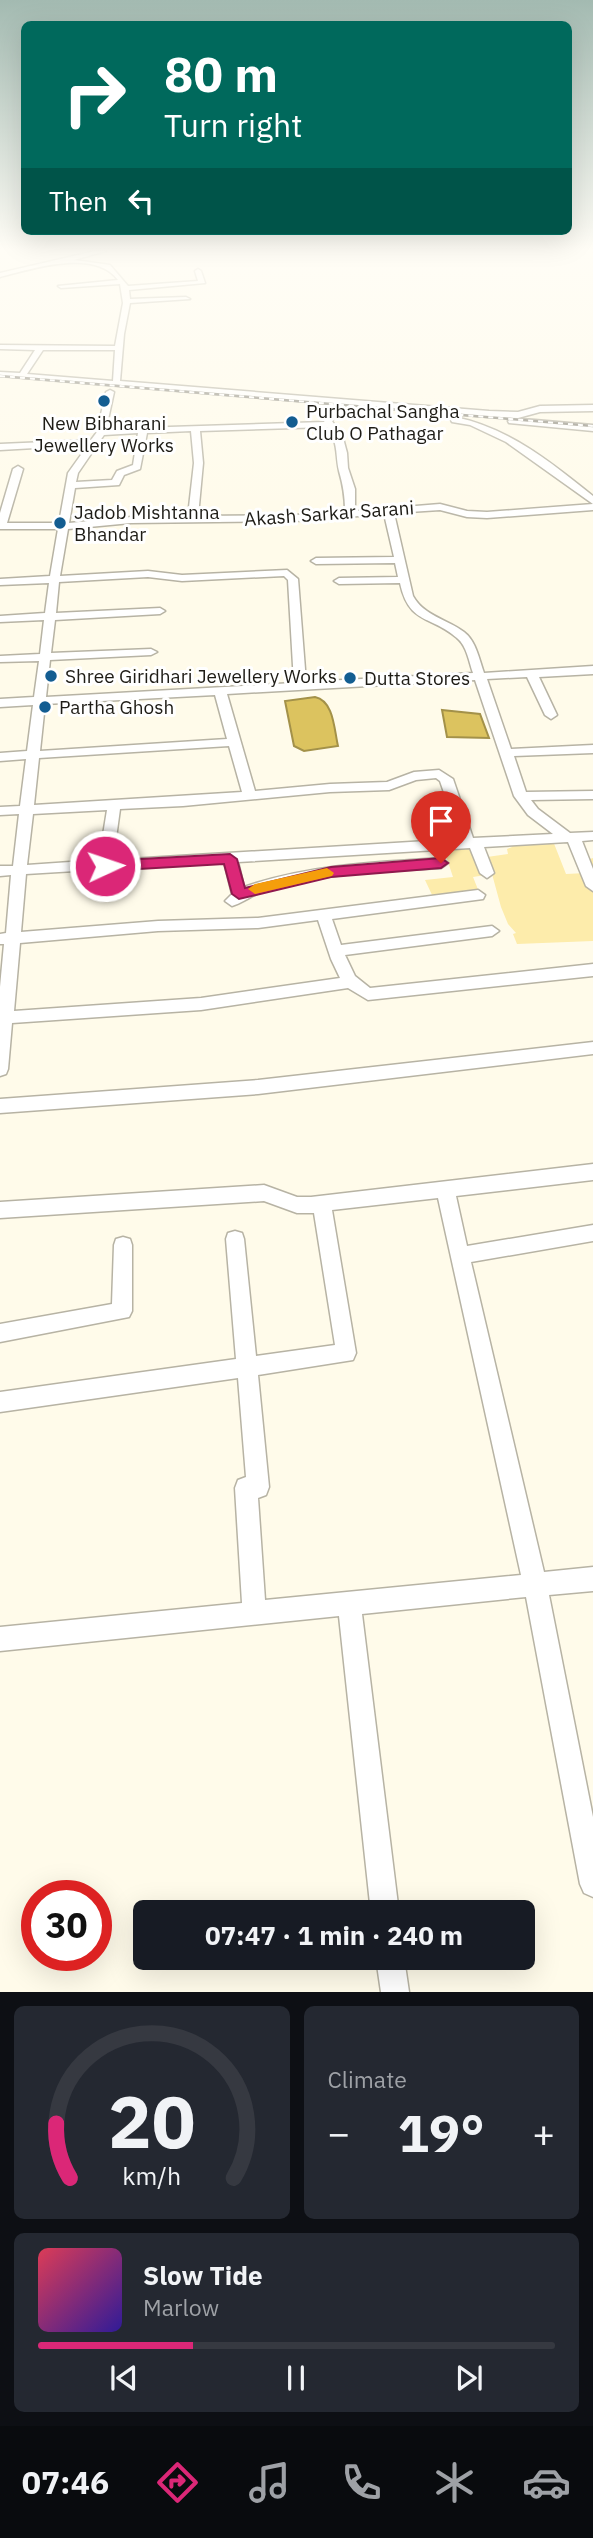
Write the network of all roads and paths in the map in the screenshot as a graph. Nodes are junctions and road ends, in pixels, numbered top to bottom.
1 (120, 344) edge
2 (0, 347) edge
3 (41, 347) junction
4 (119, 348) junction
5 (0, 374) edge
6 (22, 376) junction
7 (116, 384) junction
8 (110, 392) dead end
9 (593, 408) edge
10 (458, 416) junction
11 (330, 424) junction
12 (593, 428) edge
13 (195, 430) junction
14 (143, 432) junction
15 (98, 437) junction
16 (0, 447) edge
17 (18, 469) dead end
18 (71, 485) junction
19 (6, 492) edge
20 (593, 501) edge
21 (593, 507) edge
22 (388, 510) junction
23 (350, 514) junction
24 (193, 519) junction
25 (0, 526) edge
26 (64, 526) junction
27 (399, 560) junction
28 (316, 561) dead end
29 (54, 580) junction
30 (339, 580) dead end
31 (404, 580) junction
32 (0, 582) edge
33 (160, 611) dead end
34 (49, 618) junction
35 (0, 619) edge
36 (151, 652) dead end
37 (45, 656) junction
38 (0, 659) edge
39 (593, 670) edge
40 (531, 673) junction
41 (480, 676) junction
42 (300, 685) junction
43 (220, 690) junction
44 (40, 701) junction
45 (0, 703) edge
46 (551, 715) dead end
47 (235, 742) junction
48 (593, 749) edge
49 (506, 752) junction
50 (34, 755) junction
51 (0, 757) edge
52 (249, 795) junction
53 (593, 795) edge
54 (521, 796) junction
55 (114, 805) junction
56 (28, 809) junction
57 (0, 811) edge
58 (593, 836) edge
59 (570, 837) junction
60 (471, 843) junction
61 (230, 859) junction
62 (441, 863) dead end
63 (105, 866) junction
64 (19, 870) junction
65 (0, 872) edge
66 (487, 873) dead end
67 (593, 886) edge
68 (478, 895) dead end
69 (323, 913) junction
70 (492, 932) dead end
71 (7, 938) edge
72 (337, 951) junction
73 (593, 970) edge
74 (349, 982) junction
75 (3, 1018) edge
76 (593, 1048) edge
77 (0, 1069) edge
78 (0, 1106) edge
79 (593, 1172) edge
80 (445, 1188) junction
81 (322, 1204) junction
82 (0, 1210) edge
83 (593, 1233) edge
84 (235, 1239) dead end
85 (123, 1245) dead end
86 (462, 1255) junction
87 (0, 1333) edge
88 (247, 1367) junction
89 (0, 1402) edge
90 (593, 1579) edge
91 (535, 1585) junction
92 (349, 1603) junction
93 (254, 1613) junction
94 (0, 1639) edge
95 (593, 1884) edge
96 (383, 1900) edge
97 (391, 1970) edge
98 (394, 1992) edge

1 - 4 street
2 - 3 street
3 - 4 street
3 - 6 street
4 - 7 street
5 - 6 street
6 - 7 street
7 - 10 street
8 - 15 street
9 - 10 street
10 - 11 street
10 - 12 street
10 - 20 street
11 - 13 street
11 - 23 street
13 - 14 street
13 - 24 street
14 - 15 street
14 - 18 street
15 - 16 street
15 - 18 street
17 - 19 street
18 - 26 street
19 - 25 street
21 - 22 street, Akash Sarkar Sarani
22 - 23 street, Akash Sarkar Sarani
22 - 27 street
23 - 24 street, Akash Sarkar Sarani
24 - 26 street, Akash Sarkar Sarani
25 - 26 street, Akash Sarkar Sarani
26 - 29 street
27 - 28 street
27 - 31 street
29 - 32 street
29 - 34 street
29 - 42 street
30 - 31 street
31 - 41 street
33 - 34 street
34 - 35 street
34 - 37 street
36 - 37 street
37 - 38 street
37 - 44 street
39 - 40 street
40 - 41 street
40 - 46 street
41 - 42 street
41 - 49 street
42 - 43 street
43 - 44 street
43 - 47 street
44 - 45 street
44 - 50 street
47 - 50 street
47 - 52 street
48 - 49 street
49 - 54 street
50 - 51 street
50 - 56 street
52 - 55 street
52 - 60 street
53 - 54 street
54 - 59 street
55 - 56 street
55 - 63 street
56 - 57 street
56 - 64 street
58 - 59 street
59 - 60 street
59 - 67 street
60 - 61 street
60 - 66 street
61 - 62 street
61 - 63 street
63 - 64 street
64 - 65 street
64 - 71 street
68 - 69 street
69 - 71 street
69 - 72 street
70 - 72 street
71 - 75 street
72 - 74 street
73 - 74 street
74 - 75 street
75 - 77 street
76 - 78 street
79 - 80 street
80 - 81 street
80 - 86 street
81 - 82 street
81 - 88 street
83 - 86 street
84 - 88 street
85 - 87 street
86 - 91 street
88 - 89 street
88 - 93 street
90 - 91 street
91 - 92 street
91 - 95 street
92 - 93 street
92 - 96 street
93 - 94 street
97 - 98 street

